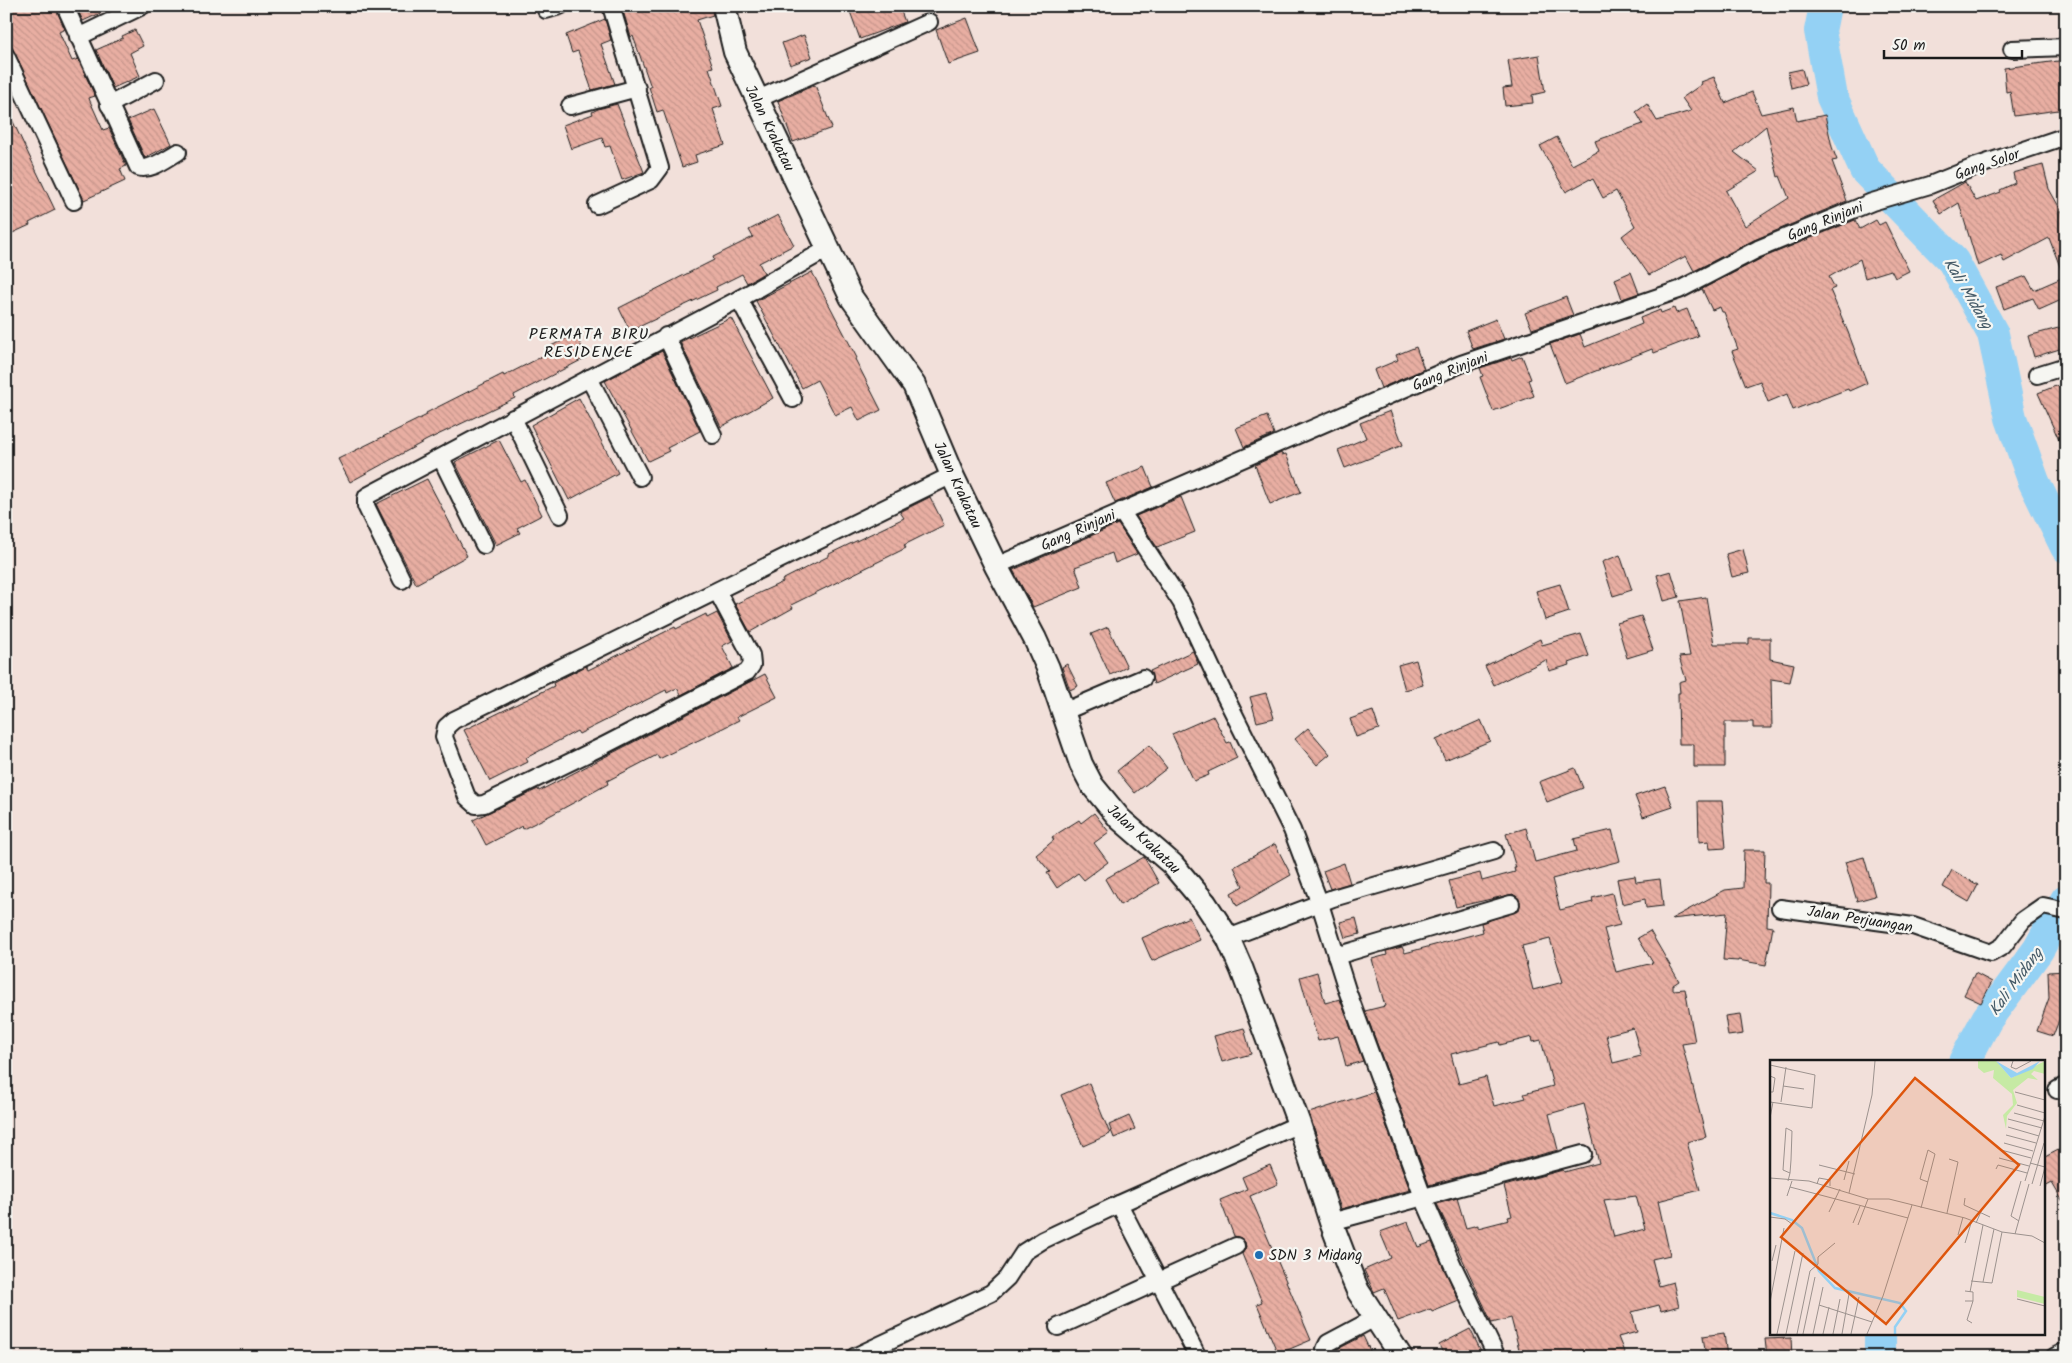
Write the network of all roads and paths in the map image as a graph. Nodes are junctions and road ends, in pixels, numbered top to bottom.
1 (65, 6) edge
2 (142, 6) edge
3 (611, 6) edge
4 (729, 8) edge
5 (929, 22) dead end
6 (78, 37) junction
7 (2066, 47) edge
8 (2012, 49) dead end
9 (6, 56) edge
10 (156, 80) dead end
11 (637, 88) junction
12 (756, 100) junction
13 (109, 105) junction
14 (570, 106) dead end
15 (2066, 136) edge
16 (178, 152) dead end
17 (1909, 191) joint
18 (74, 201) dead end
19 (597, 205) dead end
20 (829, 248) junction
21 (739, 299) junction
22 (666, 336) junction
23 (2066, 366) edge
24 (2037, 375) dead end
25 (590, 378) junction
26 (793, 399) dead end
27 (513, 418) junction
28 (712, 435) dead end
29 (442, 458) junction
30 (952, 475) junction
31 (640, 476) dead end
32 (1121, 512) junction
33 (560, 515) dead end
34 (484, 545) dead end
35 (996, 566) junction
36 (402, 580) dead end
37 (717, 592) junction
38 (1143, 678) dead end
39 (1063, 712) junction
40 (1494, 851) dead end
41 (1320, 904) junction
42 (1511, 904) dead end
43 (1780, 908) dead end
44 (2066, 911) edge
45 (1228, 938) junction
46 (1336, 956) junction
47 (1299, 1124) junction
48 (1583, 1154) dead end
49 (1423, 1197) junction
50 (1119, 1204) junction
51 (1331, 1222) junction
52 (1236, 1246) dead end
53 (1160, 1280) junction
54 (1375, 1318) junction
55 (1058, 1328) dead end
56 (2066, 1351) edge
57 (854, 1357) edge
58 (1198, 1357) edge
59 (1328, 1357) edge
60 (1401, 1357) edge
61 (1497, 1357) edge
62 (2054, 1357) edge

1 - 6 street
2 - 6 street
3 - 11 street
4 - 12 street, Jalan Krakatau
5 - 12 street
6 - 13 street
7 - 8 street
9 - 18 street
10 - 13 street
11 - 14 street
11 - 19 street
12 - 20 street, Jalan Krakatau
13 - 16 street
15 - 17 street, Gang Solor
17 - 32 street, Gang Rinjani
20 - 21 street
20 - 30 street, Jalan Krakatau
21 - 22 street
21 - 26 street
22 - 25 street
22 - 28 street
23 - 24 street
25 - 27 street
25 - 31 street
27 - 29 street
27 - 33 street
29 - 34 street
29 - 36 street
30 - 35 street, Jalan Krakatau
30 - 37 street
32 - 35 street, Gang Rinjani
32 - 41 street
35 - 39 street, Jalan Krakatau
37 - 37 street
38 - 39 street
39 - 45 street, Jalan Krakatau
40 - 41 street
41 - 45 street
41 - 46 street
42 - 46 street
43 - 44 street, Jalan Perjuangan
45 - 47 street, Jalan Krakatau
46 - 49 street
47 - 50 street
47 - 51 street, Jalan Krakatau
48 - 49 street
49 - 51 street
49 - 61 street
50 - 53 street
50 - 57 street
51 - 54 street, Jalan Krakatau
52 - 53 street
53 - 55 street
53 - 58 street
54 - 59 street
54 - 60 street, Jalan Krakatau
56 - 62 street

